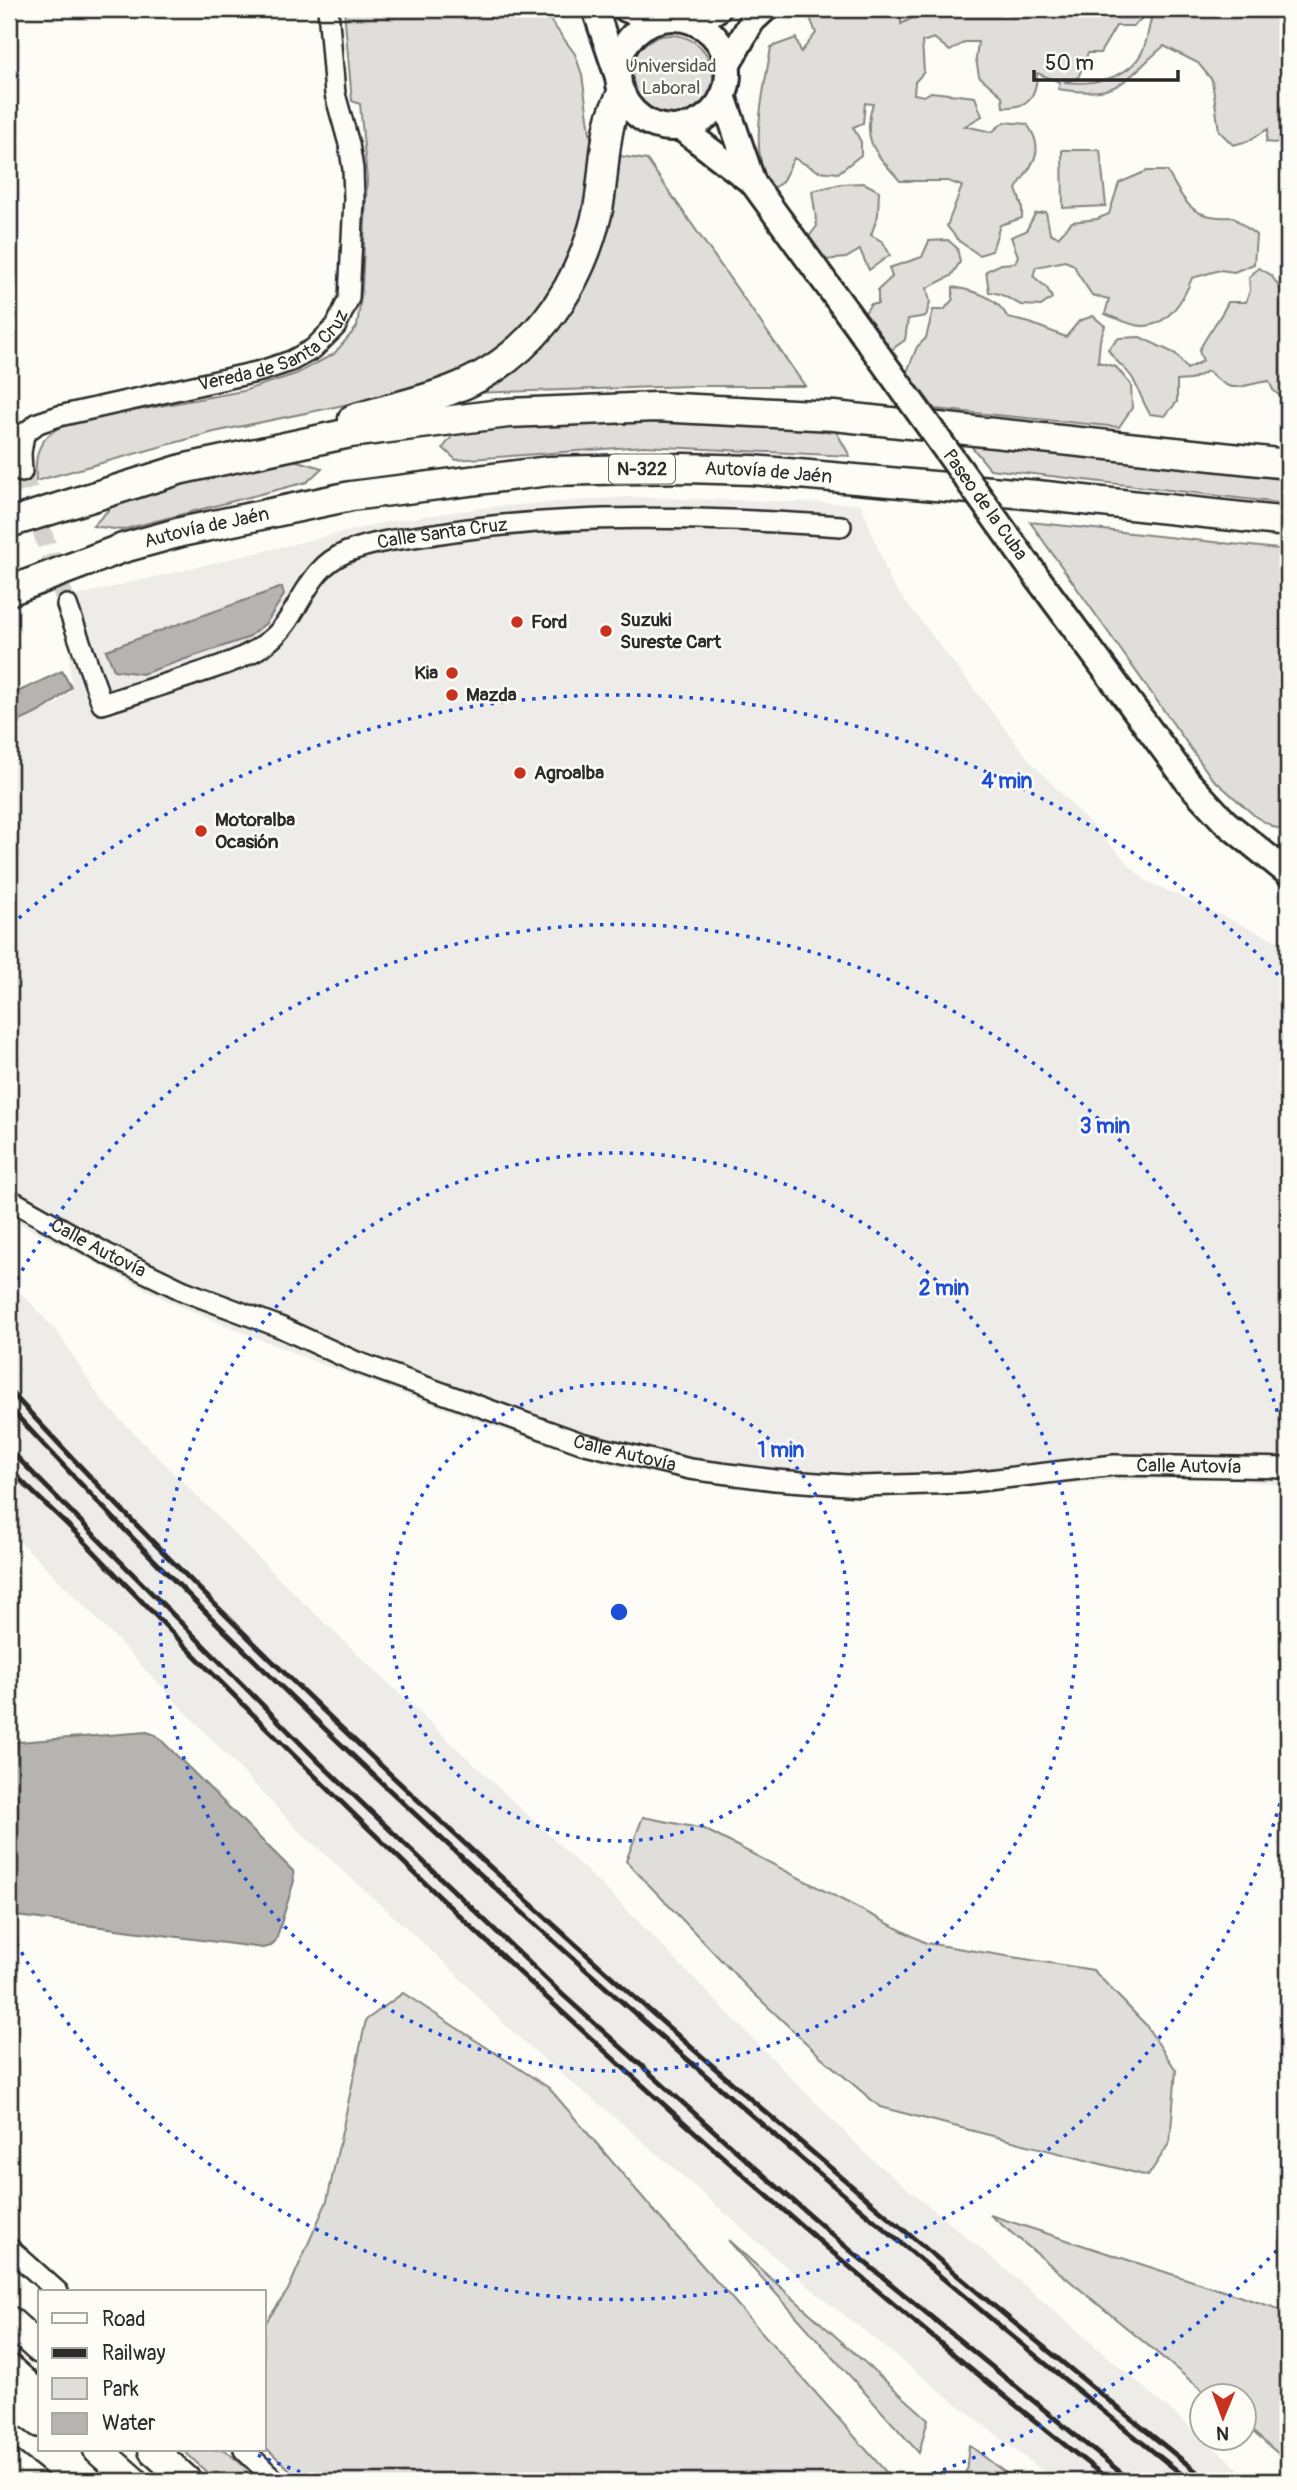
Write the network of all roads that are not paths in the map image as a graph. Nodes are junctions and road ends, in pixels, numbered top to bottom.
1 (328, 9) edge
2 (596, 9) edge
3 (626, 9) edge
4 (718, 9) edge
5 (765, 9) edge
6 (659, 20) junction
7 (696, 23) junction
8 (727, 66) junction
9 (619, 84) junction
10 (723, 96) junction
11 (681, 128) junction
12 (753, 183) junction
13 (1288, 464) edge
14 (182, 468) junction
15 (22, 472) tunnel mouth
16 (1288, 522) edge
17 (9, 523) edge
18 (841, 526) dead end
19 (9, 591) edge
20 (67, 605) tunnel mouth
21 (1225, 822) junction
22 (1288, 848) edge
23 (1288, 873) edge
24 (9, 1199) edge
25 (1288, 1468) edge
26 (9, 2248) edge
27 (56, 2290) edge
28 (9, 2320) edge
29 (38, 2346) edge
30 (9, 2369) edge
31 (38, 2395) edge
32 (9, 2400) edge
33 (38, 2422) edge
34 (84, 2452) edge
35 (155, 2452) edge
36 (246, 2452) edge
37 (9, 2458) edge
38 (116, 2466) edge
39 (38, 2481) edge
40 (187, 2481) edge
41 (276, 2481) edge

1 - 15 street, Vereda de Santa Cruz
2 - 9 main road
3 - 6 main road
4 - 7 main road
5 - 8 main road
6 - 7 main road
6 - 9 main road
7 - 8 main road
8 - 10 main road
9 - 11 main road
9 - 14 highway
10 - 11 main road
10 - 12 main road, Paseo de la Cuba
11 - 12 main road, Paseo de la Cuba
12 - 21 main road, Paseo de la Cuba, bridge
13 - 14 highway
14 - 17 highway
16 - 19 highway, Autovía de Jaén / N-322
18 - 20 street, Calle Santa Cruz
21 - 22 main road, Paseo de la Cuba
21 - 23 main road, Paseo de la Cuba
24 - 25 street, Calle Autovía
26 - 27 street
28 - 29 highway
30 - 31 highway
32 - 33 highway
34 - 38 highway
35 - 40 highway
36 - 41 street
37 - 39 street

